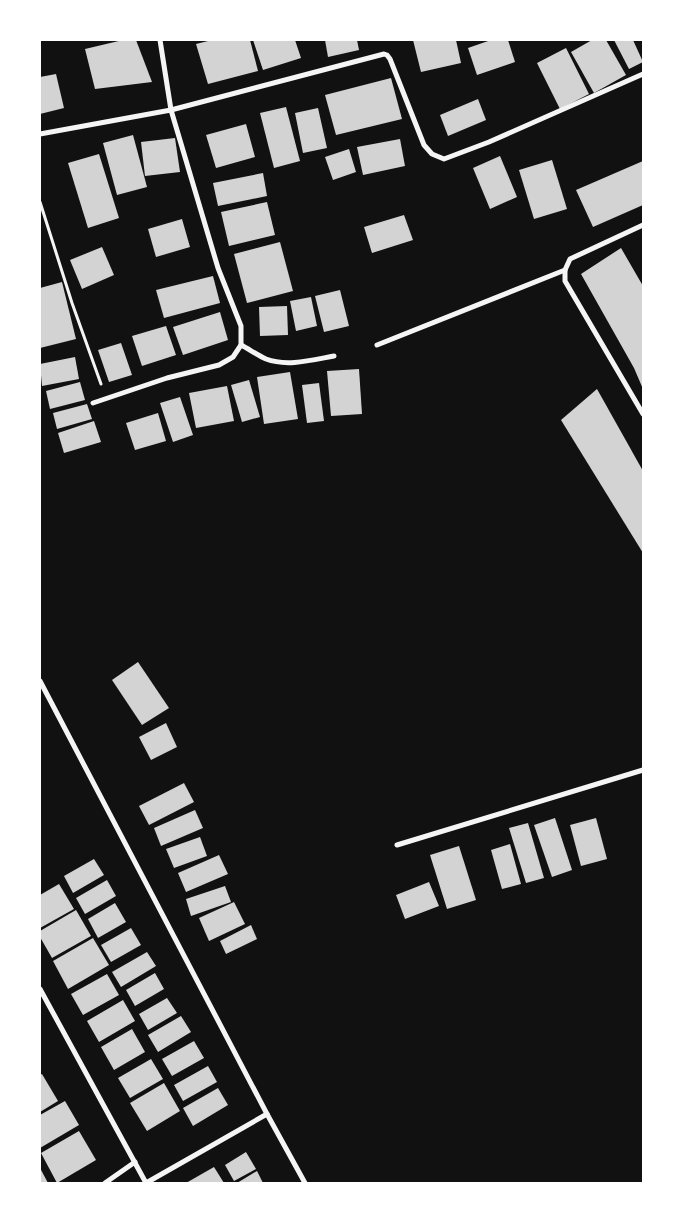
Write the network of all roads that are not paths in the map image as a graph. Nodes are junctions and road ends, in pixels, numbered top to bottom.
1 (160, 40) edge
2 (643, 74) edge
3 (171, 110) junction
4 (40, 134) edge
5 (643, 225) edge
6 (565, 270) junction
7 (241, 345) junction
8 (377, 345) dead end
9 (334, 356) dead end
10 (93, 403) dead end
11 (643, 414) edge
12 (40, 681) edge
13 (643, 770) edge
14 (397, 845) dead end
15 (40, 989) edge
16 (267, 1114) junction
17 (135, 1162) junction
18 (105, 1183) edge
19 (146, 1183) edge
20 (305, 1183) edge

1 - 3 street
2 - 3 street
3 - 4 street
3 - 7 street
5 - 6 street
6 - 8 street
6 - 11 street
7 - 9 street
7 - 10 street
12 - 16 street
13 - 14 street
15 - 17 street
16 - 19 street
16 - 20 street
17 - 18 street
17 - 19 street

